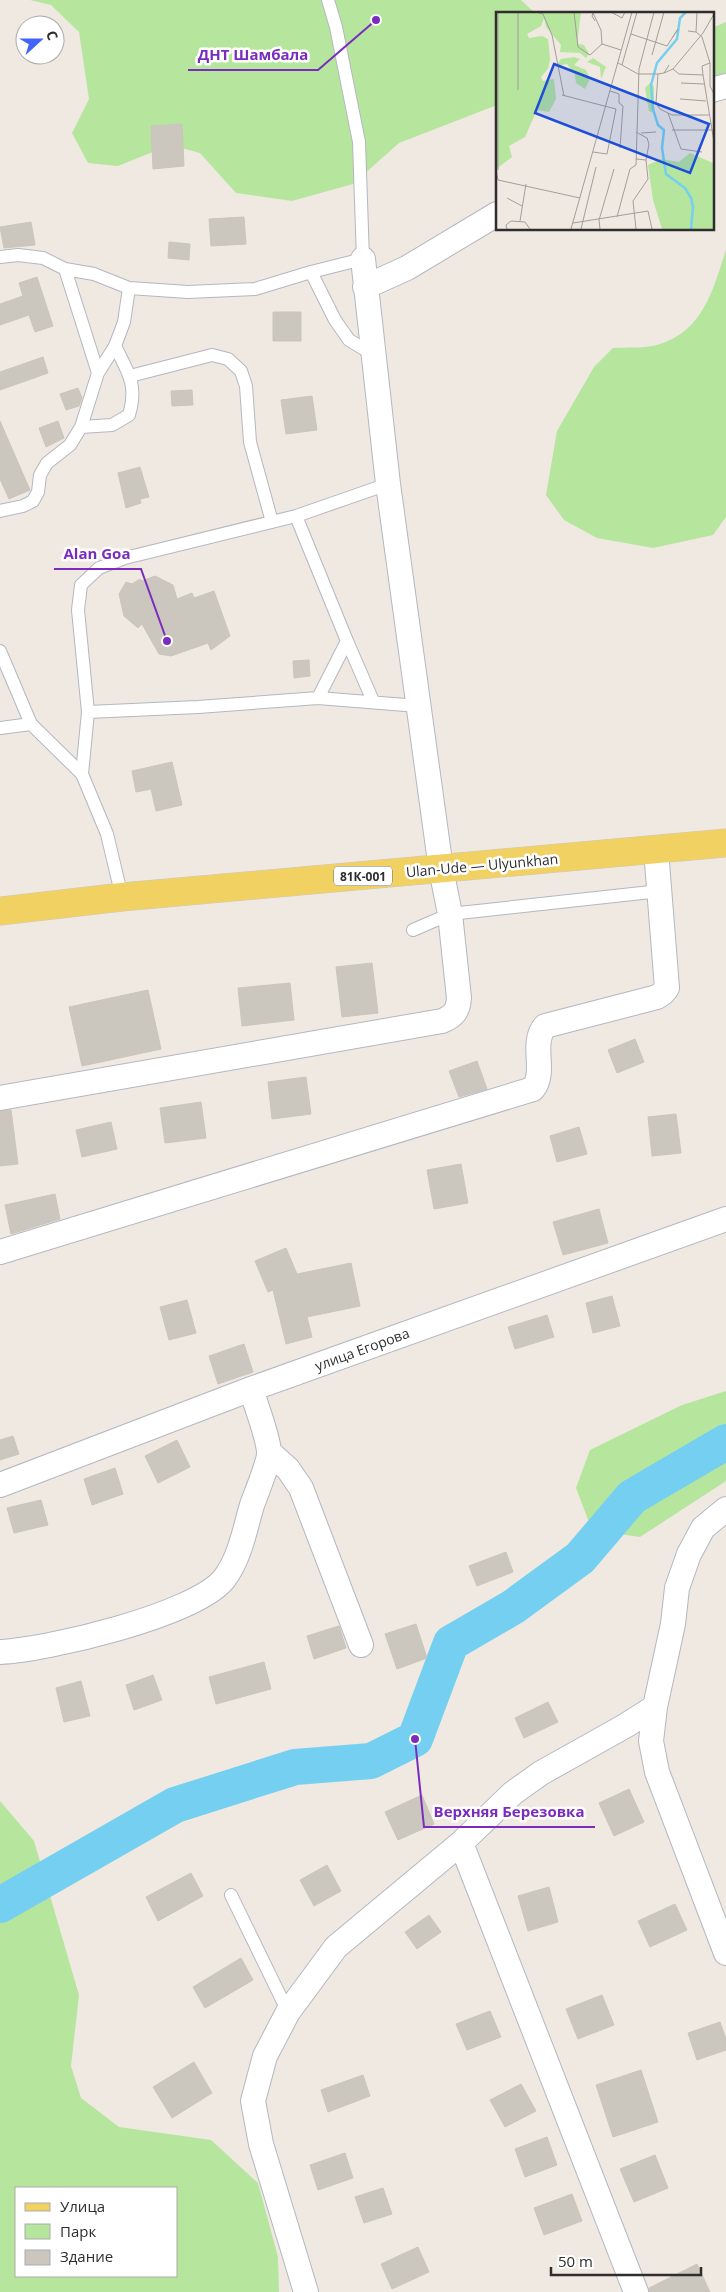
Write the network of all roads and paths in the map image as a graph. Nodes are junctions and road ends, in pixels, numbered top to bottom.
1 (328, 0) edge
2 (496, 215) edge
3 (0, 257) edge
4 (363, 259) junction
5 (65, 269) junction
6 (311, 272) junction
7 (365, 287) junction
8 (129, 288) junction
9 (115, 346) junction
10 (374, 355) junction
11 (98, 373) junction
12 (130, 376) junction
13 (81, 427) junction
14 (388, 484) junction
15 (0, 511) edge
16 (296, 516) junction
17 (272, 522) junction
18 (347, 641) junction
19 (0, 651) edge
20 (318, 698) junction
21 (373, 701) junction
22 (418, 706) junction
23 (88, 712) junction
24 (31, 724) junction
25 (0, 728) edge
26 (82, 774) junction
27 (726, 843) edge
28 (656, 850) junction
29 (441, 869) junction
30 (660, 891) junction
31 (122, 897) junction
32 (0, 911) edge
33 (450, 914) junction
34 (413, 930) dead end
35 (0, 1098) edge
36 (726, 1220) edge
37 (0, 1252) edge
38 (251, 1389) junction
39 (269, 1452) junction
40 (0, 1486) edge
41 (726, 1508) edge
42 (361, 1645) dead end
43 (0, 1652) edge
44 (655, 1707) junction
45 (461, 1843) junction
46 (230, 1895) dead end
47 (726, 1953) edge
48 (288, 2012) junction
49 (306, 2292) edge
50 (636, 2292) edge

1 - 4 lane
2 - 7 street
3 - 5 lane
4 - 6 lane
4 - 7 street
5 - 8 lane
5 - 11 lane
6 - 8 lane
6 - 10 lane
7 - 10 street
8 - 9 lane
9 - 11 lane
9 - 12 lane
10 - 14 street
11 - 13 lane
12 - 13 lane
12 - 17 lane
13 - 15 lane
14 - 16 lane
14 - 22 street
16 - 17 lane
16 - 18 lane
17 - 23 lane
18 - 20 lane
18 - 21 lane
19 - 24 lane
20 - 21 lane
20 - 23 lane
21 - 22 lane
22 - 29 street
23 - 26 lane
24 - 25 lane
24 - 26 lane
26 - 31 lane
27 - 28 main road, Ulan-Ude — Ulyunkhan / 81К-001
28 - 29 main road, Ulan-Ude — Ulyunkhan / 81К-001
28 - 30 street
29 - 31 main road, Ulan-Ude — Ulyunkhan / 81К-001
29 - 33 street
30 - 33 lane
30 - 37 street
31 - 32 main road, Ulan-Ude — Ulyunkhan / 81К-001
33 - 34 lane
33 - 35 street
36 - 38 street, улица Егорова
38 - 39 street
38 - 40 street, улица Егорова
39 - 42 street
39 - 43 street
41 - 44 street
44 - 45 street
44 - 47 street
45 - 48 street
45 - 50 street
46 - 48 lane
48 - 49 street

